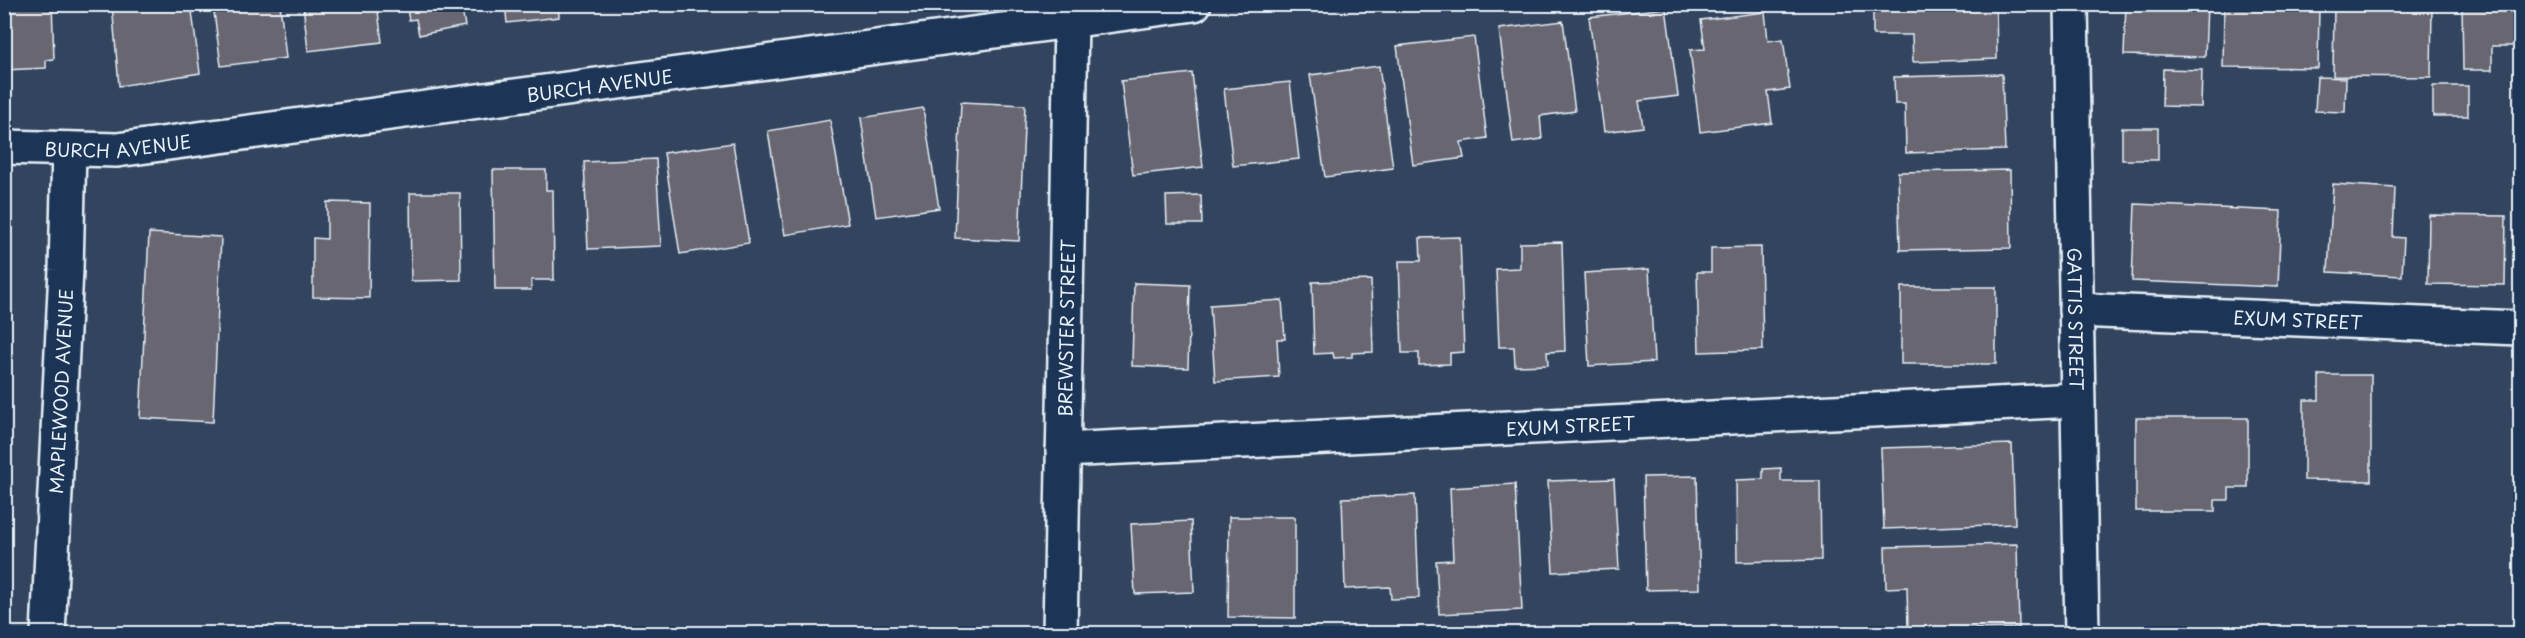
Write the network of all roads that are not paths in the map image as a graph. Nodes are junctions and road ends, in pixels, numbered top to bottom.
1 (1194, 4) edge
2 (2071, 4) edge
3 (1071, 21) junction
4 (4, 147) edge
5 (69, 149) junction
6 (2076, 310) junction
7 (2520, 328) edge
8 (2077, 400) junction
9 (1063, 450) junction
10 (48, 633) edge
11 (1060, 633) edge
12 (2082, 633) edge

1 - 3 street, BURCH AVENUE
2 - 6 street, GATTIS STREET
3 - 5 street, BURCH AVENUE
3 - 9 street, BREWSTER STREET
4 - 5 street, BURCH AVENUE
5 - 10 street, MAPLEWOOD AVENUE
6 - 7 street, EXUM STREET
6 - 8 street, GATTIS STREET
8 - 9 street, EXUM STREET
8 - 12 street, GATTIS STREET
9 - 11 street, BREWSTER STREET

